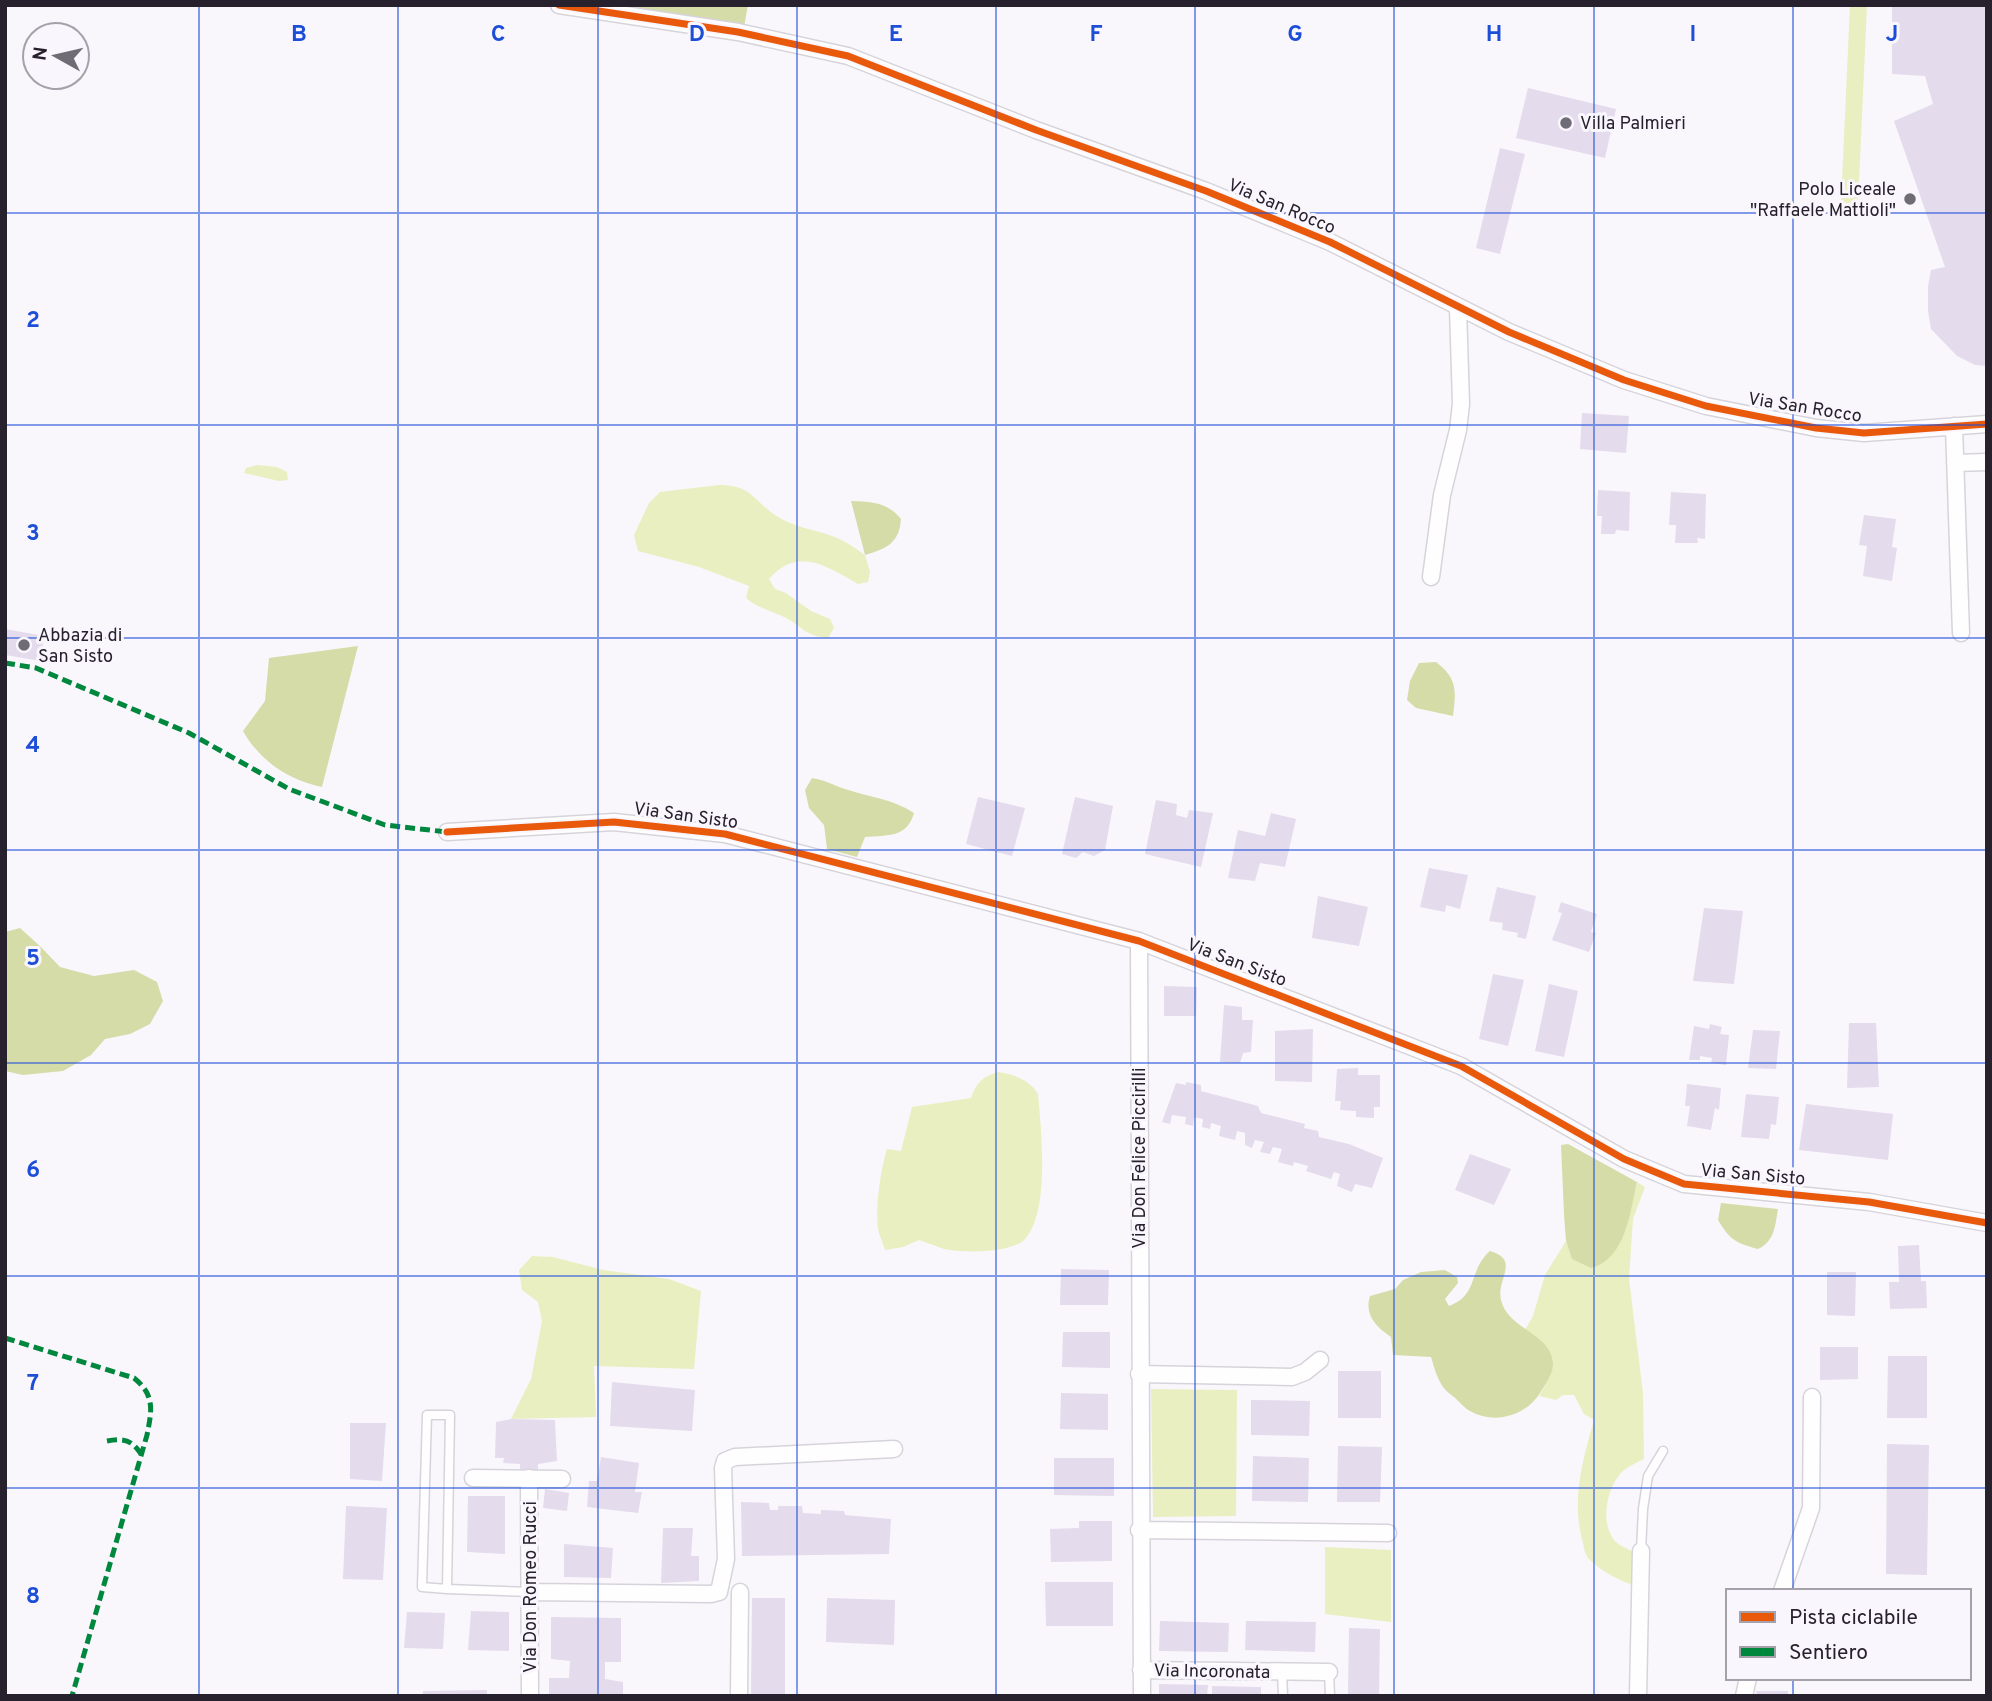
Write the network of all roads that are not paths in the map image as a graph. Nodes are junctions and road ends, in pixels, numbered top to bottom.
1 (559, 5) edge
2 (1458, 308) junction
3 (1987, 424) edge
4 (1954, 426) junction
5 (1987, 462) edge
6 (1955, 463) junction
7 (1431, 577) dead end
8 (1961, 633) dead end
9 (447, 832) dead end
10 (1139, 941) junction
11 (1987, 1223) edge
12 (1320, 1360) dead end
13 (1139, 1374) junction
14 (1812, 1397) dead end
15 (894, 1450) dead end
16 (1663, 1451) dead end
17 (472, 1478) dead end
18 (529, 1478) junction
19 (562, 1479) dead end
20 (1139, 1530) junction
21 (1388, 1533) dead end
22 (1641, 1550) joint
23 (447, 1588) junction
24 (1784, 1589) edge
25 (531, 1591) junction
26 (740, 1592) dead end
27 (1141, 1670) junction
28 (1282, 1672) junction
29 (1329, 1672) joint
30 (530, 1696) edge
31 (739, 1696) edge
32 (1142, 1696) edge
33 (1283, 1696) edge
34 (1330, 1696) edge
35 (1639, 1696) edge

1 - 2 street, Via San Rocco
2 - 4 street, Via San Rocco
2 - 7 street
3 - 4 street, Via San Rocco
4 - 6 street
5 - 6 street
6 - 8 street
9 - 10 street, Via San Sisto
10 - 11 street, Via San Sisto
10 - 13 street, Via Don Felice Piccirilli
12 - 13 street
13 - 20 street, Via Don Felice Piccirilli
14 - 24 street
15 - 25 street
16 - 22 lane
17 - 18 street
18 - 19 street
18 - 25 street, Via Don Romeo Rucci
20 - 21 street
20 - 27 street, Via Don Felice Piccirilli
22 - 35 street
23 - 23 lane
23 - 25 lane
25 - 30 street, Via Don Romeo Rucci
26 - 31 street
27 - 28 street, Via Incoronata
27 - 32 street, Via Don Felice Piccirilli
28 - 29 street, Via Incoronata
28 - 33 lane, Via Incoronata
29 - 34 lane, Via Incoronata

